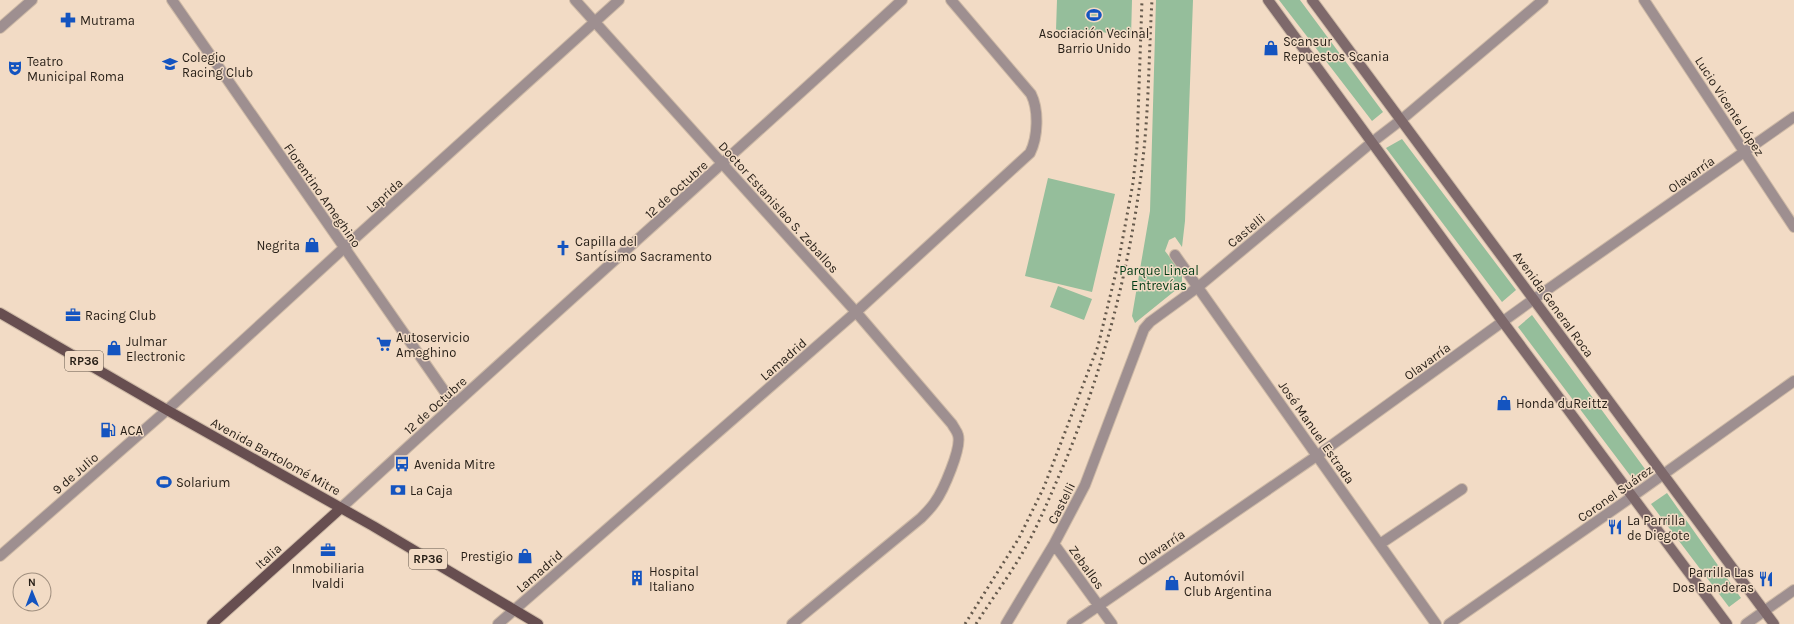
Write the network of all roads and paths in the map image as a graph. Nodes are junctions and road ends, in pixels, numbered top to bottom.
1 (32, 0) edge
2 (172, 0) edge
3 (575, 0) edge
4 (619, 0) edge
5 (902, 0) edge
6 (951, 0) edge
7 (1268, 0) edge
8 (1312, 0) edge
9 (1543, 0) edge
10 (1644, 0) edge
11 (594, 22) junction
12 (0, 28) edge
13 (1794, 117) edge
14 (1401, 120) junction
15 (1371, 142) junction
16 (1745, 152) junction
17 (723, 164) junction
18 (1794, 227) edge
19 (344, 248) junction
20 (1175, 255) dead end
21 (1198, 287) junction
22 (1534, 299) junction
23 (856, 312) junction
24 (0, 313) edge
25 (1503, 322) junction
26 (1794, 381) edge
27 (454, 405) junction
28 (168, 410) junction
29 (1318, 455) junction
30 (1663, 474) junction
31 (1462, 489) dead end
32 (1633, 496) junction
33 (341, 508) junction
34 (1054, 544) junction
35 (1380, 544) junction
36 (0, 556) edge
37 (1794, 590) edge
38 (1099, 606) junction
39 (514, 610) junction
40 (1765, 611) junction
41 (212, 624) edge
42 (498, 624) edge
43 (538, 624) edge
44 (792, 624) edge
45 (1006, 624) edge
46 (1072, 624) edge
47 (1112, 624) edge
48 (1436, 624) edge
49 (1450, 624) edge
50 (1727, 624) edge
51 (1746, 624) edge
52 (1774, 624) edge

1 - 12 street
2 - 19 street, Florentino Ameghino
3 - 11 street, Doctor Estanislao S. Zeballos
4 - 11 street, Laprida
5 - 17 street, 12 de Octubre
6 - 23 street, Lamadrid
7 - 15 main road
8 - 14 main road, Avenida General Roca
9 - 14 street, Castelli
10 - 16 street, Lucio Vicente López
11 - 17 street, Doctor Estanislao S. Zeballos
11 - 19 street, Laprida
13 - 16 street, Olavarría
14 - 15 street, Castelli
14 - 22 main road, Avenida General Roca
15 - 21 street, Castelli
15 - 25 main road
16 - 18 street, Lucio Vicente López
16 - 22 street, Olavarría
17 - 23 street, Doctor Estanislao S. Zeballos
17 - 27 street, 12 de Octubre
19 - 27 street, Florentino Ameghino
19 - 28 street, Laprida
20 - 21 street, José Manuel Estrada
21 - 29 street, José Manuel Estrada
21 - 34 street, Castelli
22 - 25 street, Olavarría
22 - 30 main road, Avenida General Roca
23 - 39 street, Lamadrid
23 - 44 street, Doctor Estanislao S. Zeballos
24 - 28 main road, Avenida Bartolomé Mitre / RP36
25 - 29 street, Olavarría
25 - 32 main road
26 - 30 street, Coronel Suárez
27 - 33 street, 12 de Octubre
28 - 33 main road, Avenida Bartolomé Mitre / RP36
28 - 36 street, 9 de Julio
29 - 35 street, José Manuel Estrada
29 - 38 street, Olavarría
30 - 32 street, Coronel Suárez
30 - 40 main road, Avenida General Roca
31 - 35 street
32 - 49 street, Coronel Suárez
32 - 50 main road
33 - 39 main road, Avenida Bartolomé Mitre / RP36
33 - 41 main road, Italia
34 - 38 street, Zeballos
34 - 45 street, Castelli
35 - 48 street, José Manuel Estrada
37 - 40 street
38 - 46 street, Olavarría
38 - 47 street
39 - 42 street, Lamadrid
39 - 43 main road, Avenida Bartolomé Mitre / RP36
40 - 51 street
40 - 52 main road, Avenida General Roca

